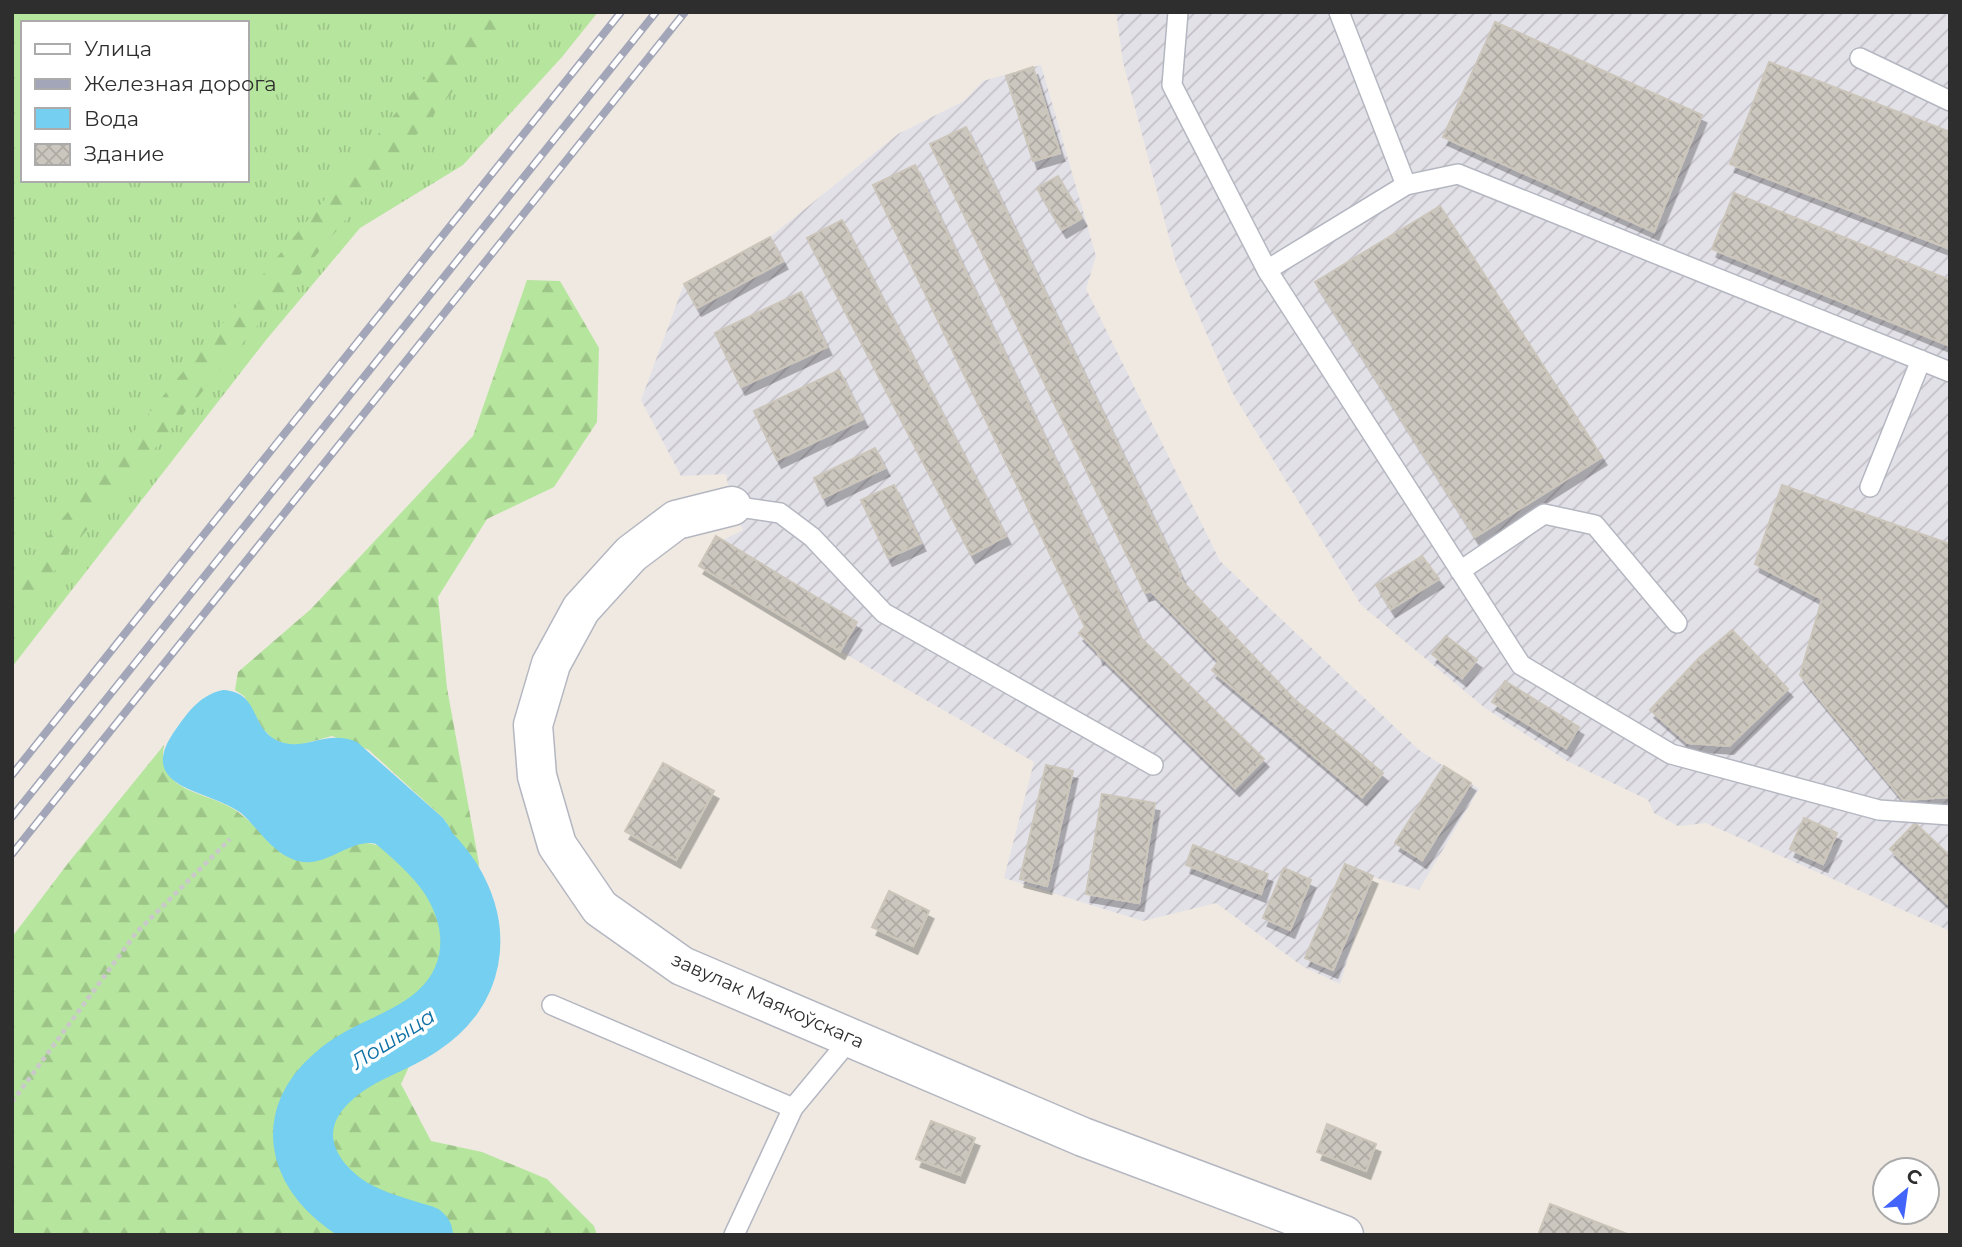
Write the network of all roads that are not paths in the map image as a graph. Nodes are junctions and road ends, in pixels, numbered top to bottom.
1 (1178, 12) edge
2 (1339, 12) edge
3 (1860, 58) dead end
4 (1950, 100) edge
5 (1406, 186) junction
6 (1266, 270) junction
7 (1920, 360) junction
8 (1950, 372) edge
9 (1870, 487) dead end
10 (732, 506) joint
11 (1460, 571) junction
12 (1677, 623) dead end
13 (1153, 765) dead end
14 (1950, 815) edge
15 (552, 1005) dead end
16 (851, 1038) junction
17 (793, 1108) junction
18 (734, 1235) edge
19 (1344, 1235) edge

1 - 6 lane
2 - 5 lane
3 - 4 lane
5 - 6 lane
5 - 7 lane
6 - 11 lane
7 - 8 lane
7 - 9 lane
10 - 13 lane
10 - 16 street, завулак Маякоўскага
11 - 12 lane
11 - 14 lane
15 - 17 lane
16 - 17 lane
16 - 19 street, завулак Маякоўскага
17 - 18 lane

